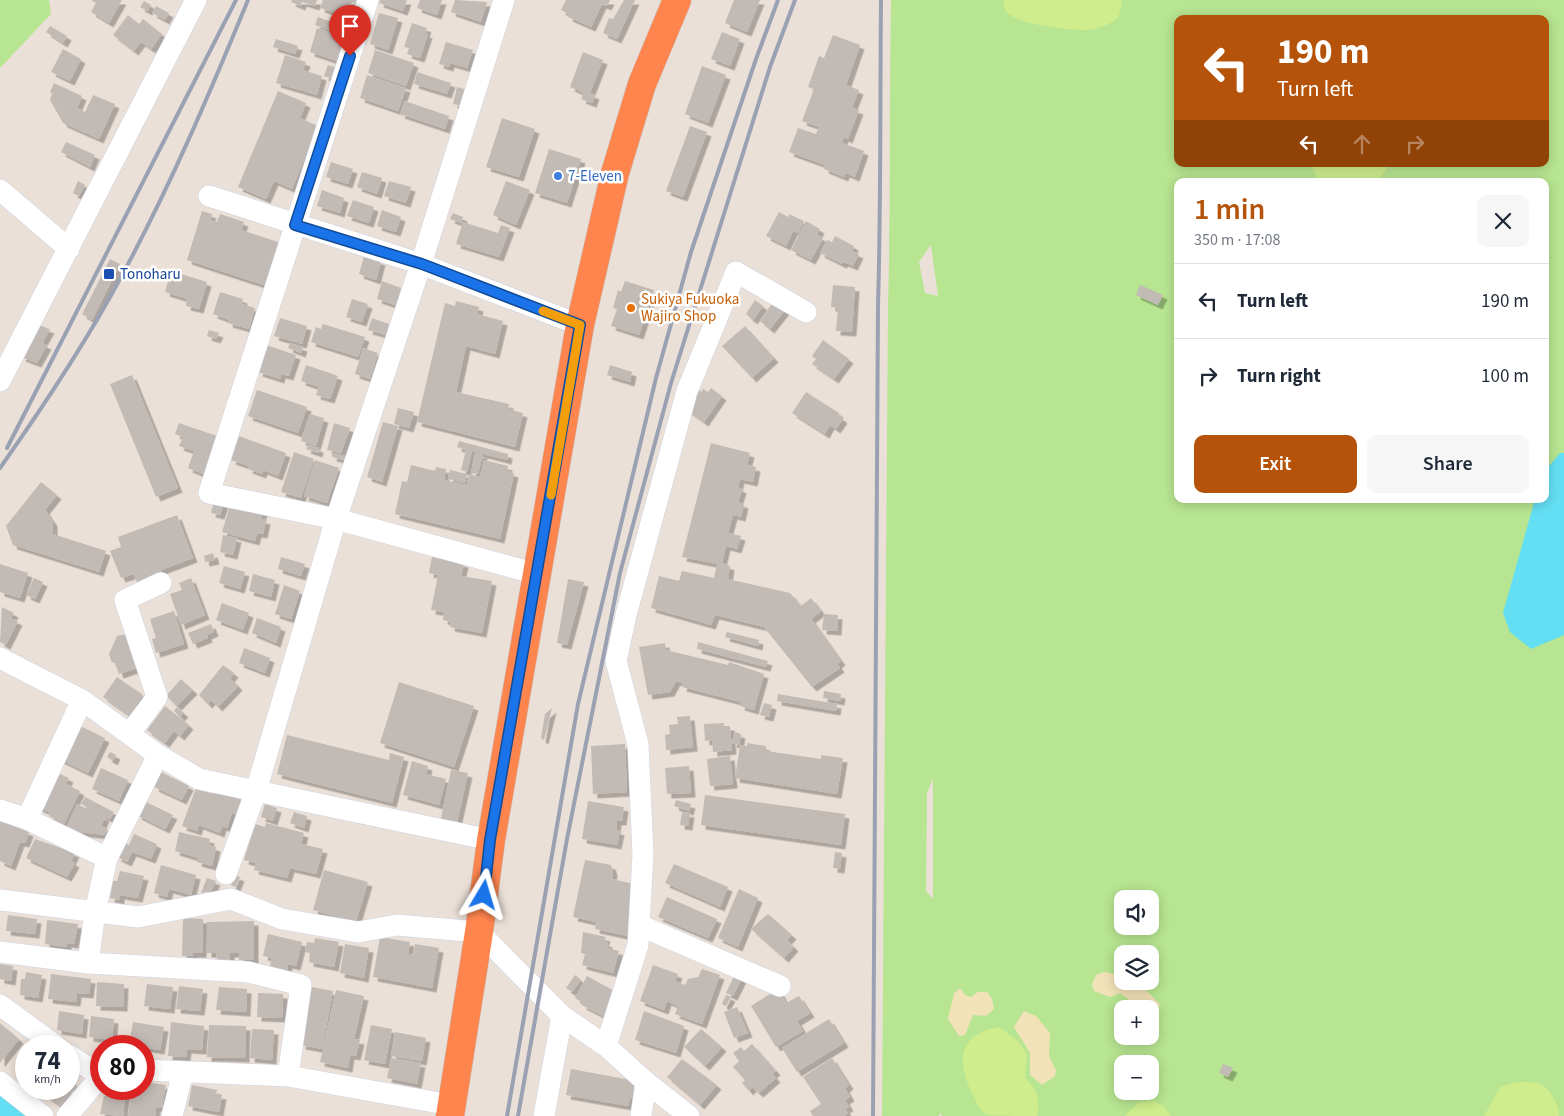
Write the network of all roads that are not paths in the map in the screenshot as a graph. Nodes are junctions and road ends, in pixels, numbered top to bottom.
1 (196, 0) edge
2 (368, 0) edge
3 (504, 0) edge
4 (677, 0) edge
5 (0, 190) edge
6 (209, 196) dead end
7 (295, 225) junction
8 (69, 249) junction
9 (422, 264) junction
10 (806, 312) dead end
11 (580, 325) junction
12 (0, 382) edge
13 (336, 520) junction
14 (537, 574) junction
15 (161, 584) dead end
16 (0, 658) edge
17 (82, 700) junction
18 (130, 733) junction
19 (158, 755) junction
20 (256, 791) junction
21 (0, 810) edge
22 (27, 820) junction
23 (490, 840) junction
24 (107, 858) junction
25 (226, 874) dead end
26 (0, 900) edge
27 (95, 912) junction
28 (639, 926) junction
29 (479, 932) junction
30 (0, 952) edge
31 (88, 963) junction
32 (780, 986) dead end
33 (0, 1005) edge
34 (562, 1016) junction
35 (41, 1035) edge
36 (606, 1046) junction
37 (155, 1071) edge
38 (183, 1072) junction
39 (288, 1076) junction
40 (0, 1082) edge
41 (646, 1082) junction
42 (90, 1089) edge
43 (450, 1111) edge
44 (43, 1116) edge
45 (67, 1116) edge
46 (172, 1116) edge
47 (544, 1116) edge
48 (641, 1116) edge
49 (689, 1116) edge

1 - 8 street
2 - 7 street
3 - 9 street
4 - 11 highway
5 - 8 street
6 - 7 street
7 - 9 street
7 - 13 street
8 - 12 street
9 - 11 street
9 - 13 street
10 - 28 street
11 - 14 highway
13 - 14 street
13 - 20 street
14 - 23 highway
15 - 18 street
16 - 17 street
17 - 18 street
17 - 22 street
18 - 19 street
19 - 20 street
19 - 24 street
20 - 23 street
20 - 25 street
21 - 22 street
22 - 24 street
23 - 29 highway
24 - 27 street
26 - 27 street
27 - 29 street
27 - 31 street
28 - 32 street
28 - 36 street
29 - 34 street
29 - 43 highway
30 - 31 street
31 - 39 street
33 - 35 street
34 - 36 street
34 - 47 street
36 - 41 street
37 - 38 street
38 - 39 street
38 - 46 street
39 - 43 street
40 - 44 street
41 - 48 street
41 - 49 street
42 - 45 street

